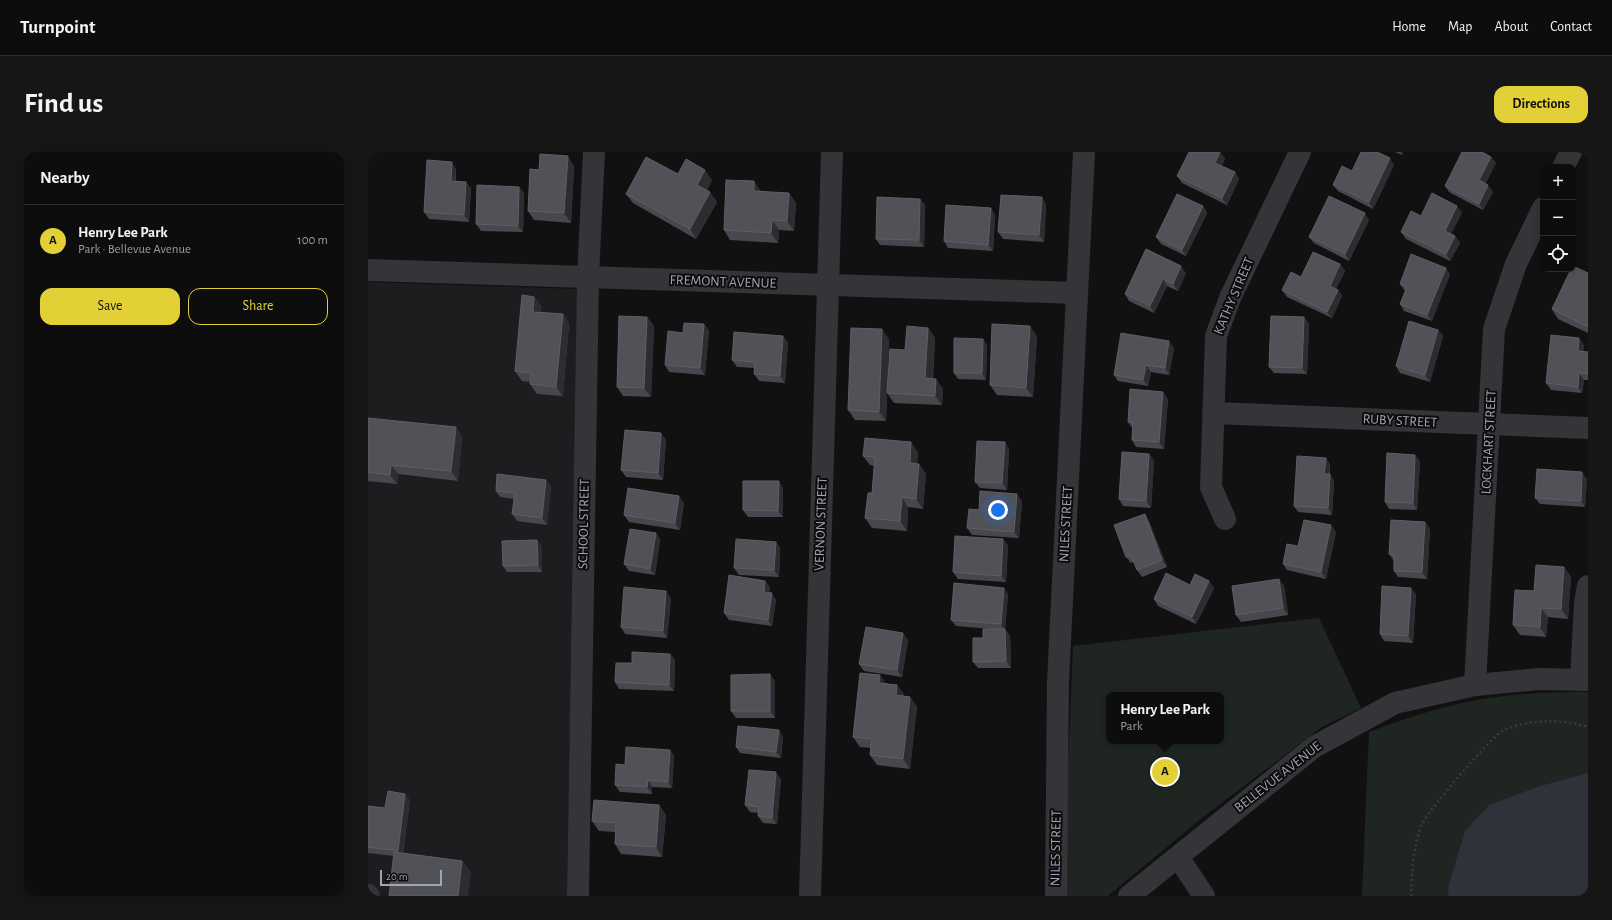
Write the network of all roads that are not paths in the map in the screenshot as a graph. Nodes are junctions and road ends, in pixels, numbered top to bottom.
1 (594, 152) edge
2 (832, 152) edge
3 (1084, 152) edge
4 (1300, 152) edge
5 (1571, 152) edge
6 (1565, 164) edge
7 (1540, 214) edge
8 (368, 270) edge
9 (588, 277) junction
10 (828, 285) junction
11 (1077, 293) junction
12 (1213, 413) junction
13 (1490, 425) junction
14 (1588, 428) edge
15 (1225, 519) dead end
16 (1588, 586) edge
17 (1584, 680) edge
18 (1475, 685) junction
19 (1178, 857) junction
20 (578, 896) edge
21 (810, 896) edge
22 (1056, 896) edge
23 (1129, 896) edge
24 (1204, 896) edge

1 - 9 street, SCHOOL STREET
2 - 10 street, VERNON STREET
3 - 11 street, NILES STREET
4 - 12 street, KATHY STREET
5 - 6 street
7 - 13 street, LOCKHART STREET
8 - 9 street, FREMONT AVENUE
9 - 10 street, FREMONT AVENUE
9 - 20 street, SCHOOL STREET
10 - 11 street, FREMONT AVENUE
10 - 21 street, VERNON STREET
11 - 22 street, NILES STREET
12 - 13 street, RUBY STREET
12 - 15 street, KATHY STREET
13 - 14 street, RUBY STREET
13 - 18 street, LOCKHART STREET
16 - 17 street
17 - 18 street, BELLEVUE AVENUE
18 - 19 street, BELLEVUE AVENUE
19 - 23 street, BELLEVUE AVENUE
19 - 24 street

